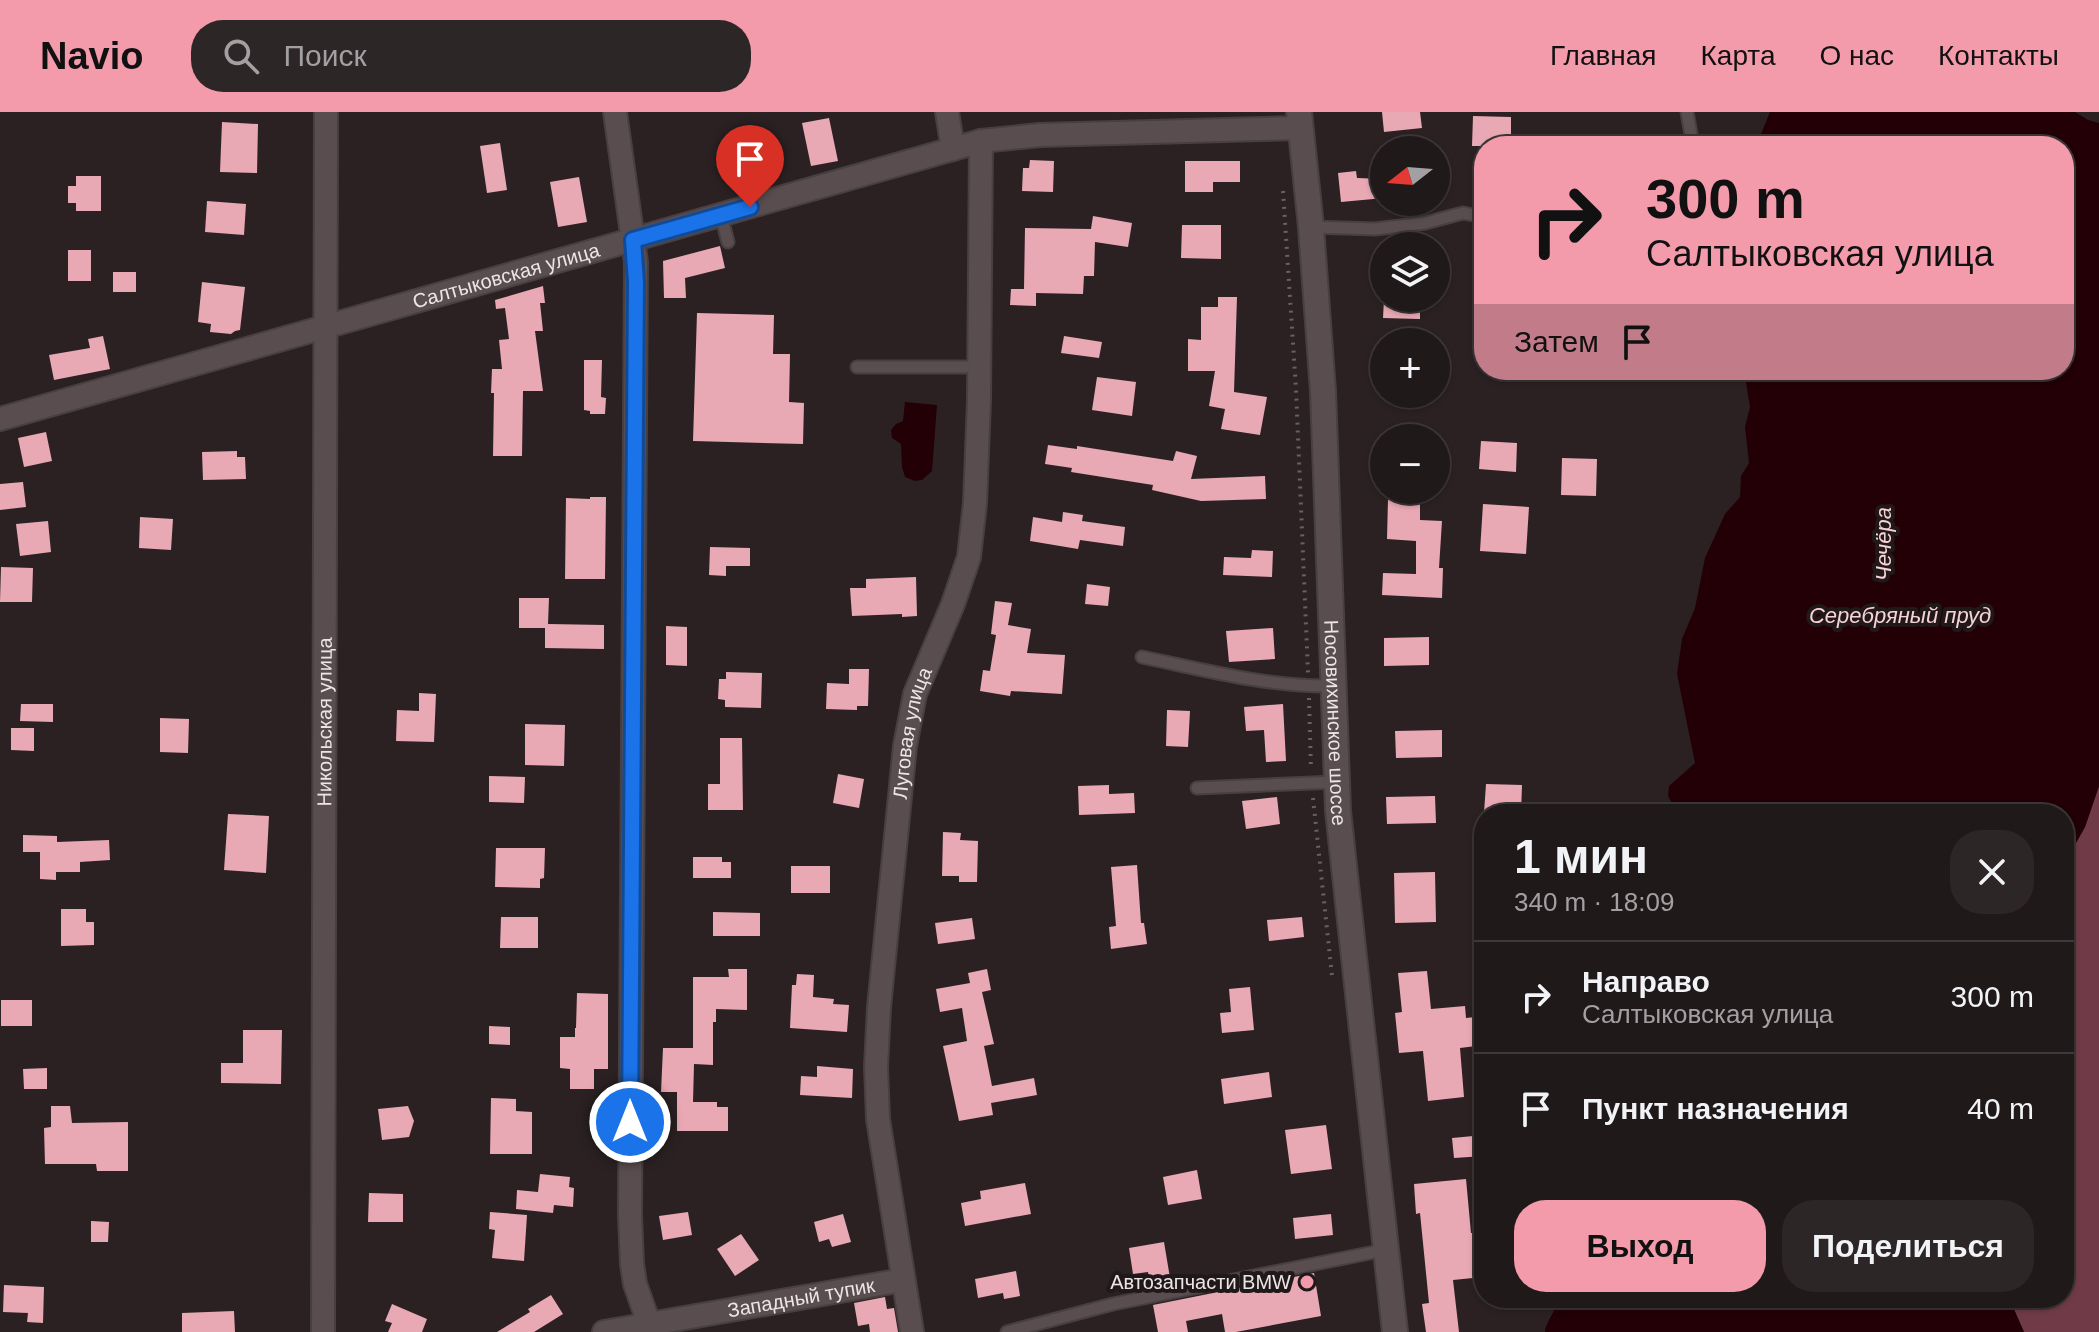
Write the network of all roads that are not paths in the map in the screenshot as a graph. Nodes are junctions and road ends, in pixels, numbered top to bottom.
1 (326, 112) edge
2 (615, 112) edge
3 (947, 112) edge
4 (1687, 112) edge
5 (1300, 120) edge
6 (1691, 136) edge
7 (981, 141) junction
8 (953, 149) junction
9 (721, 215) junction
10 (1474, 215) edge
11 (1311, 227) junction
12 (633, 240) junction
13 (728, 242) dead end
14 (325, 327) junction
15 (857, 367) dead end
16 (979, 367) junction
17 (0, 419) edge
18 (1142, 657) dead end
19 (1332, 686) junction
20 (1336, 782) junction
21 (1197, 788) dead end
22 (1385, 1250) junction
23 (903, 1280) junction
24 (651, 1328) edge
25 (323, 1332) edge
26 (604, 1332) edge
27 (912, 1332) edge
28 (1007, 1332) edge
29 (1395, 1332) edge

1 - 14 street, Никольская улица
2 - 12 street
3 - 8 street
4 - 6 lane
5 - 7 street, Салтыковская улица
5 - 11 main road, Носовихинское шоссе
7 - 8 street, Салтыковская улица
7 - 16 street, Луговая улица
8 - 9 street, Салтыковская улица
9 - 12 street, Салтыковская улица
9 - 13 lane
10 - 11 lane
11 - 19 main road, Носовихинское шоссе
12 - 14 street, Салтыковская улица
12 - 24 street
14 - 17 street, Салтыковская улица
14 - 25 street, Никольская улица
15 - 16 lane
16 - 23 street, Луговая улица
18 - 19 lane
19 - 20 main road, Носовихинское шоссе
20 - 21 lane
20 - 22 main road, Носовихинское шоссе
22 - 28 lane
22 - 29 main road, Носовихинское шоссе
23 - 24 street, Западный тупик
23 - 27 street, Луговая улица
24 - 26 street, Западный тупик

